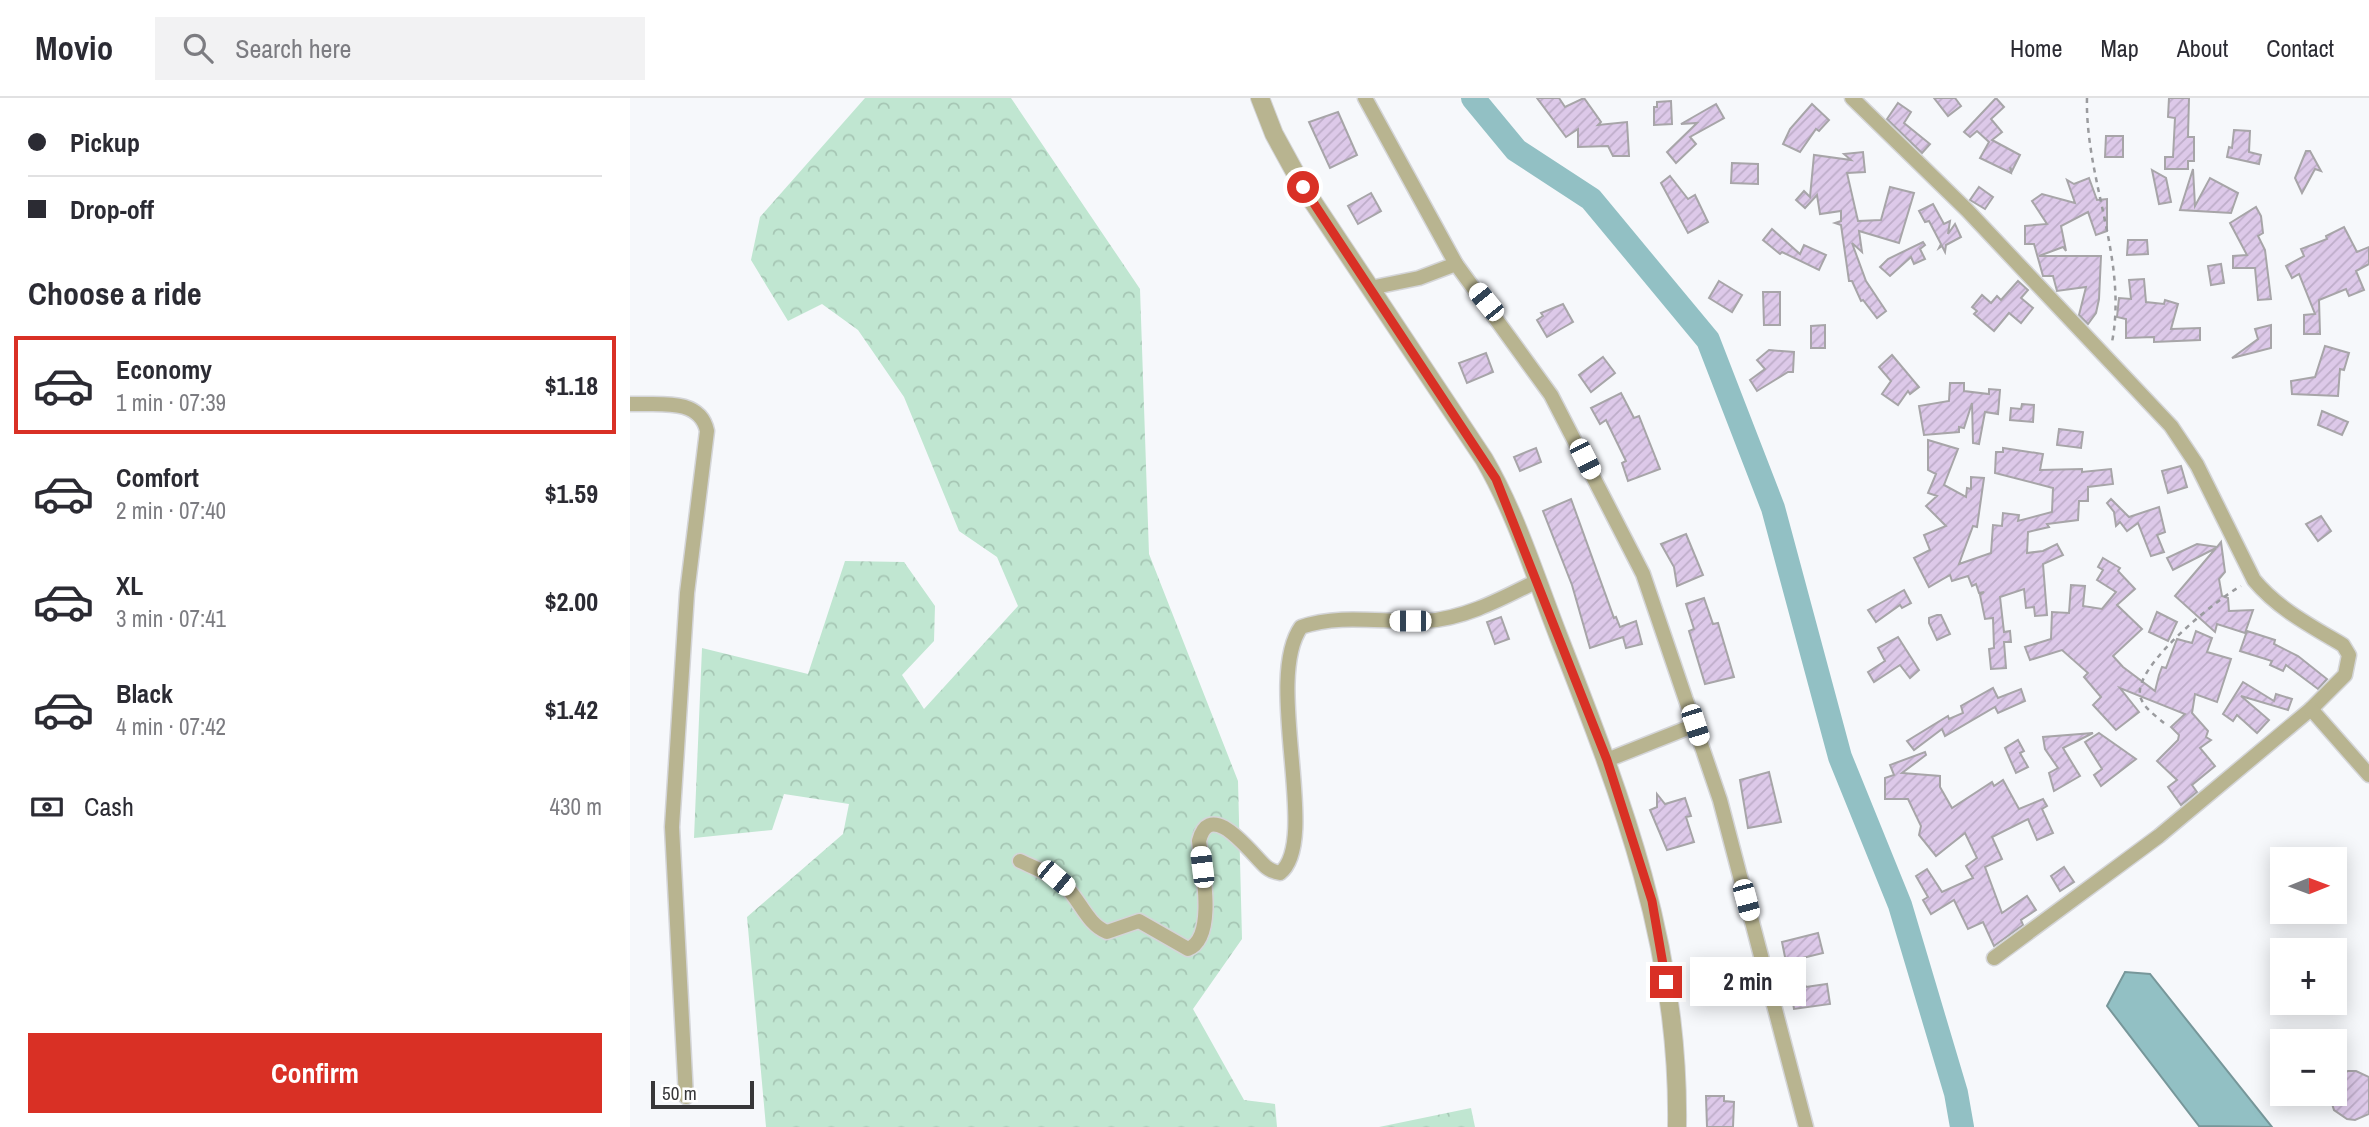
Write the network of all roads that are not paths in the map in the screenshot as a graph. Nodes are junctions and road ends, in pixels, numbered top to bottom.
1 (1261, 98) edge
2 (1365, 98) edge
3 (1852, 98) edge
4 (1456, 264) junction
5 (1370, 288) junction
6 (630, 404) edge
7 (1537, 580) junction
8 (2312, 709) junction
9 (1695, 725) junction
10 (1607, 760) junction
11 (2369, 775) edge
12 (1020, 861) dead end
13 (1994, 958) dead end
14 (686, 1097) dead end
15 (1677, 1127) edge
16 (1806, 1127) edge

1 - 5 street
2 - 4 street
3 - 8 street
4 - 5 street
4 - 9 street
5 - 7 street
6 - 14 street
7 - 10 street
7 - 12 street
8 - 11 street
8 - 13 street
9 - 10 street
9 - 16 street
10 - 15 street

